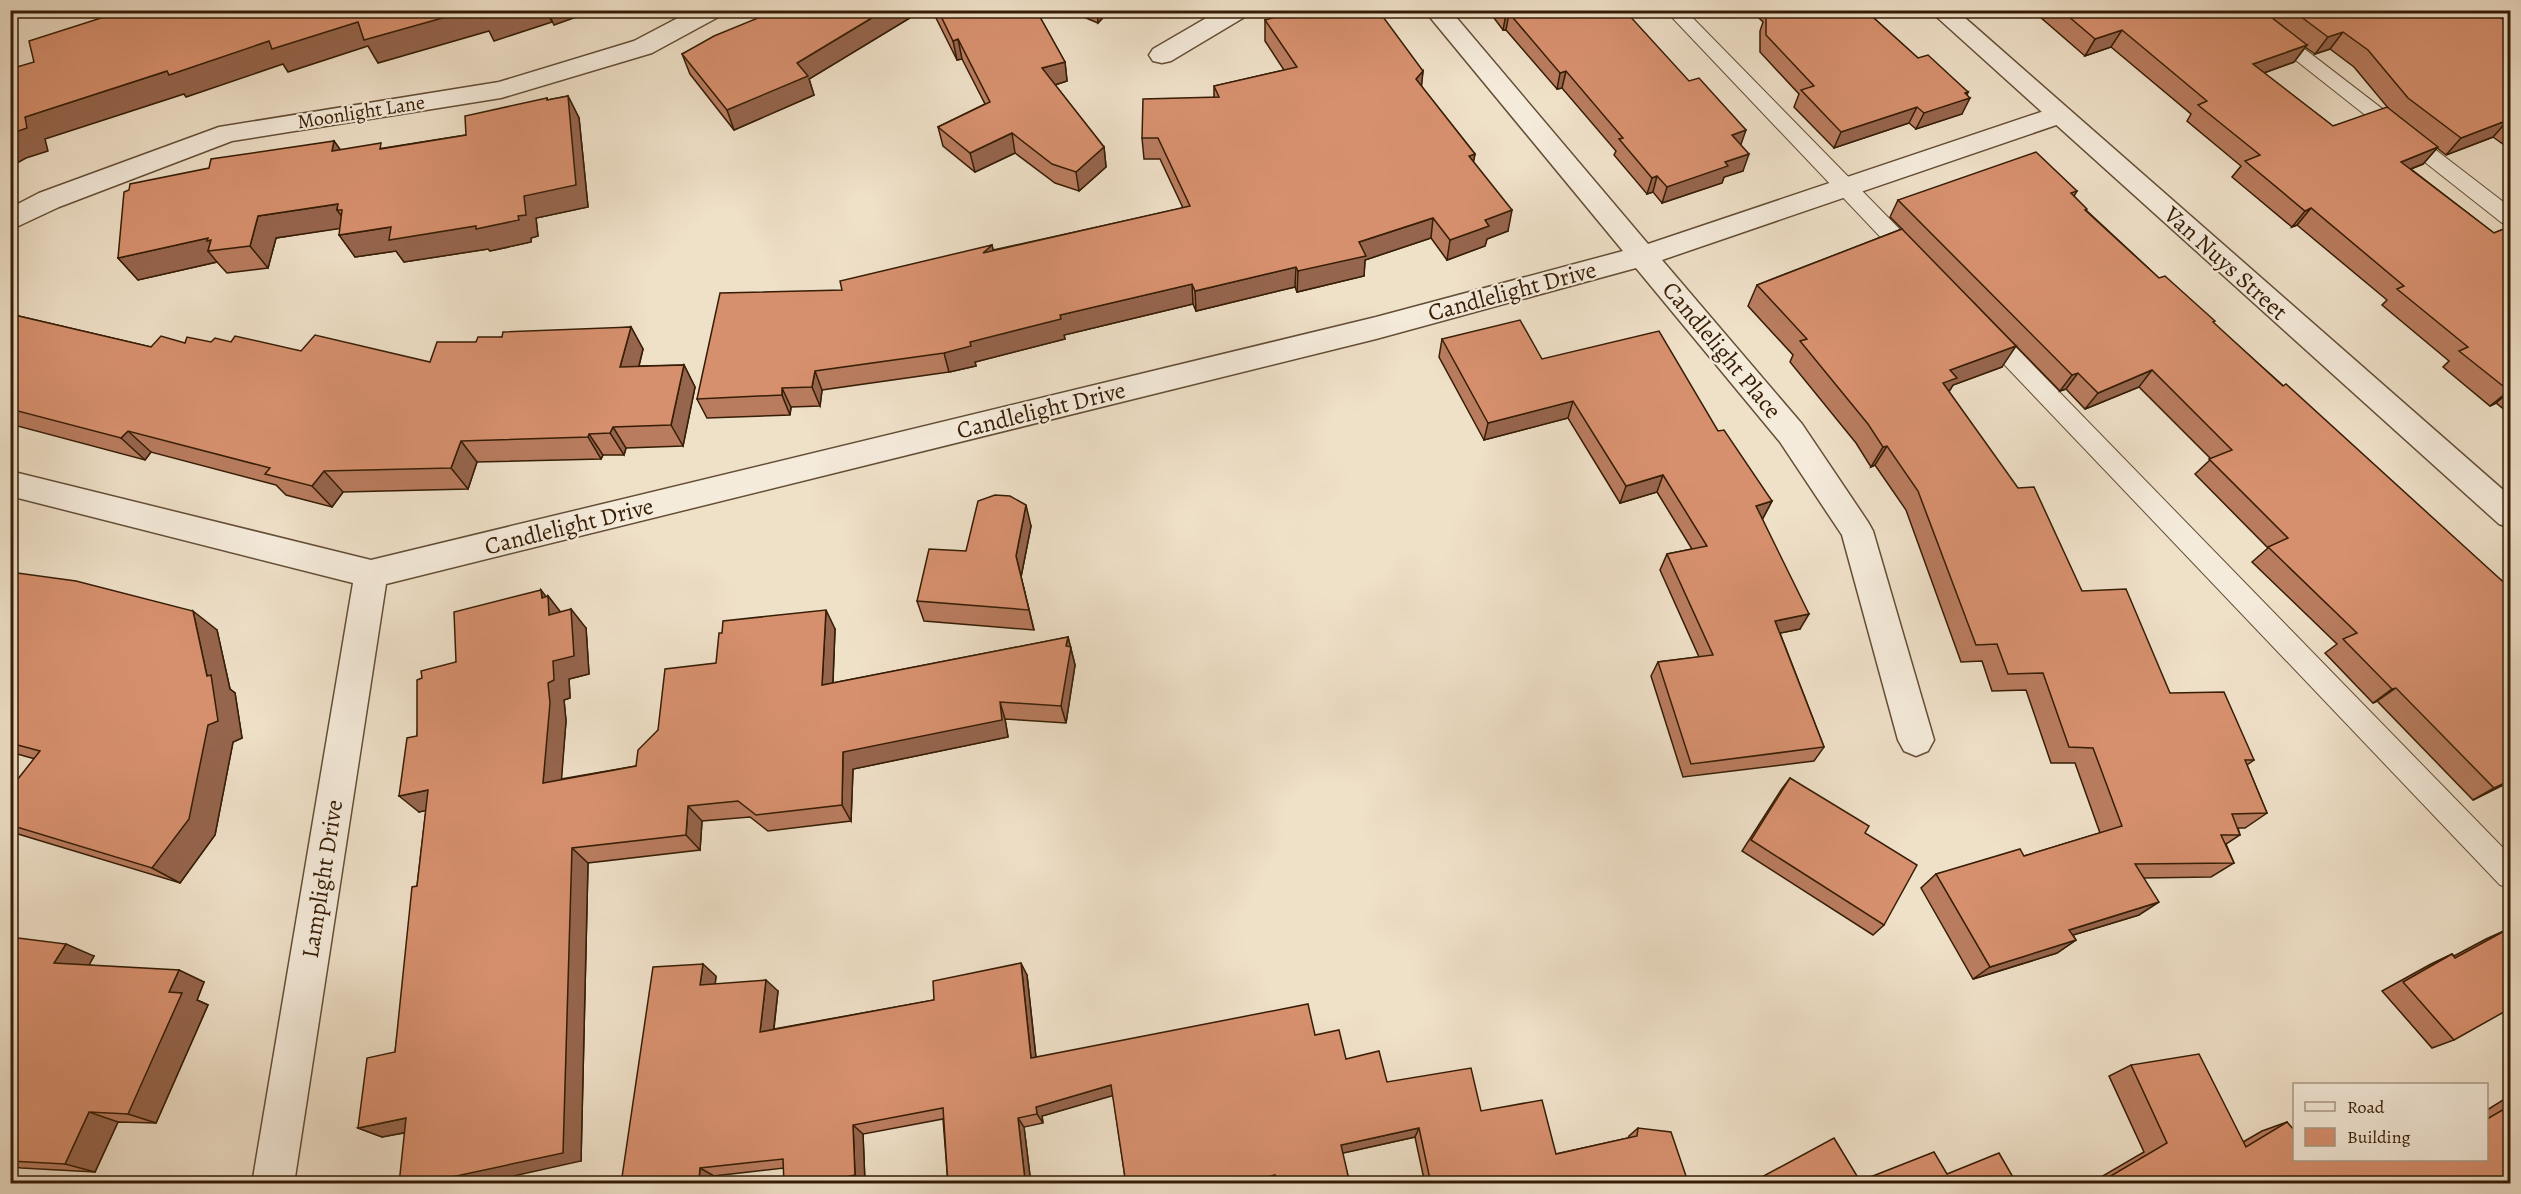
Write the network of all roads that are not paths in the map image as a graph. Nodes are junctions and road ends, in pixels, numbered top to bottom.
1 (713, 10) edge
2 (1239, 10) edge
3 (1436, 10) edge
4 (1674, 10) edge
5 (1941, 10) edge
6 (2241, 10) edge
7 (1162, 55) dead end
8 (2059, 115) junction
9 (1846, 188) junction
10 (2511, 218) edge
11 (10, 220) edge
12 (1644, 256) junction
13 (1926, 270) edge
14 (1967, 312) edge
15 (10, 483) edge
16 (2511, 515) edge
17 (371, 574) junction
18 (1916, 740) dead end
19 (2511, 875) edge
20 (273, 1184) edge

1 - 11 street, Moonlight Lane
2 - 7 street
3 - 12 street, Candlelight Place
4 - 9 lane
5 - 8 street, Van Nuys Street
6 - 10 lane
8 - 9 street, Candlelight Drive
8 - 16 street, Van Nuys Street
9 - 12 street, Candlelight Drive
9 - 13 lane
12 - 17 street, Candlelight Drive
12 - 18 street, Candlelight Place
14 - 19 lane
15 - 17 street, Candlelight Drive
17 - 20 street, Lamplight Drive

